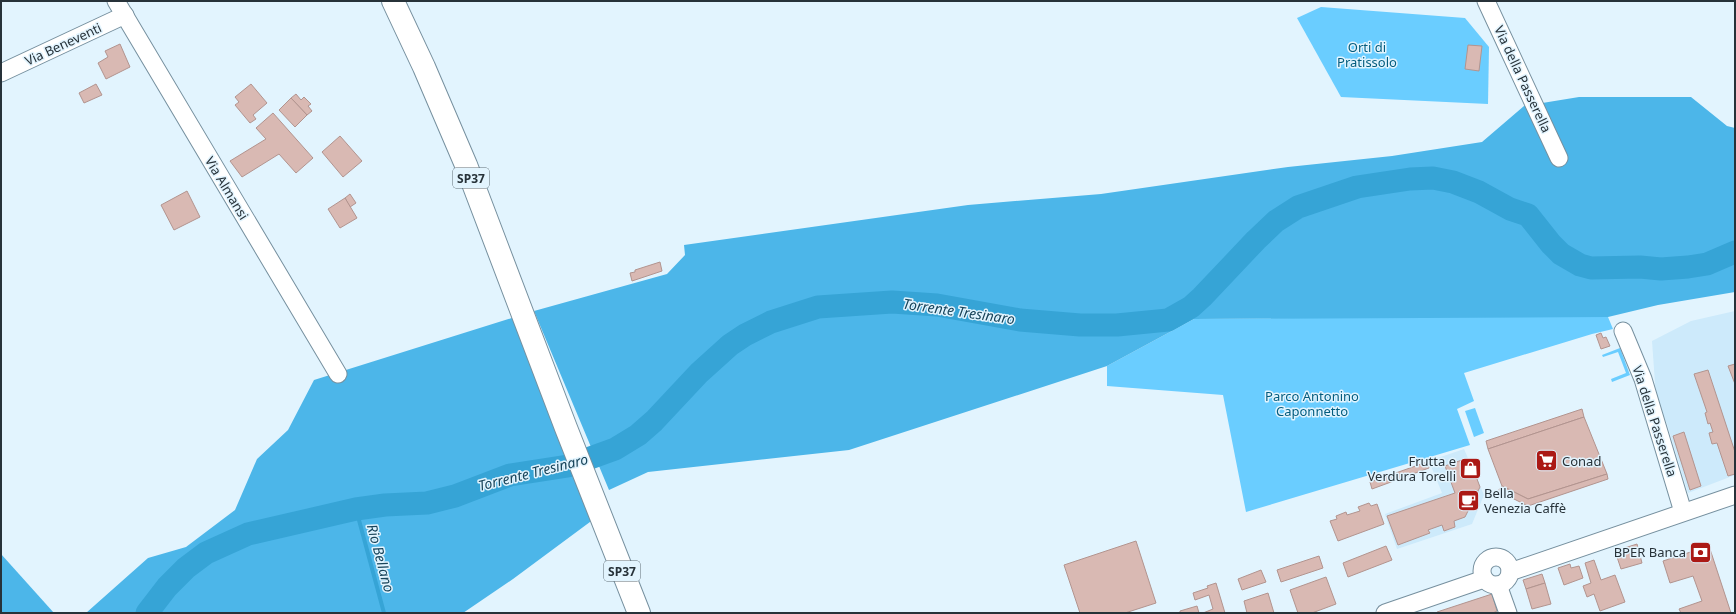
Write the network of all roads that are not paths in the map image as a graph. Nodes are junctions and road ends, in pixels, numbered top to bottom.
1 (393, 1) edge
2 (1486, 1) edge
3 (120, 8) edge
4 (1, 73) edge
5 (1559, 158) dead end
6 (1622, 331) dead end
7 (338, 374) dead end
8 (1735, 495) edge
9 (1683, 512) junction
10 (1510, 572) junction
11 (1491, 582) junction
12 (639, 613) edge
13 (1385, 613) edge
14 (1508, 613) edge

1 - 12 main road, SP37
2 - 5 street, Via della Passerella
3 - 4 street, Via Beneventi
3 - 7 street, Via Almansi
6 - 9 street, Via della Passerella
8 - 9 street
9 - 10 street
10 - 11 street
10 - 11 street
11 - 13 street
11 - 14 street

